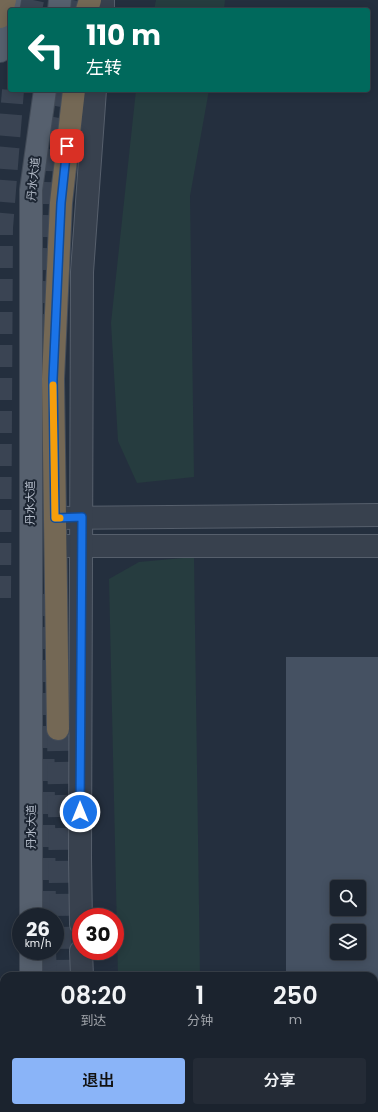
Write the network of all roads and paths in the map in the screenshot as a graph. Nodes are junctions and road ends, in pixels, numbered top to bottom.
1 (5, 0) edge
2 (8, 10) edge
3 (0, 17) edge
4 (0, 51) edge
5 (45, 92) edge
6 (74, 92) edge
7 (95, 92) edge
8 (378, 515) edge
9 (82, 517) junction
10 (55, 518) junction
11 (56, 546) junction
12 (81, 546) junction
13 (378, 546) edge
14 (58, 729) tunnel mouth
15 (31, 908) edge
16 (81, 908) edge
17 (31, 960) edge
18 (81, 960) edge
19 (31, 972) edge
20 (82, 972) edge

1 - 3 highway
2 - 4 main road
5 - 15 main road, 丹水大道
6 - 10 highway
7 - 9 street
8 - 9 street
9 - 10 street
9 - 12 street
10 - 11 highway
11 - 12 street
11 - 14 highway
12 - 13 street
12 - 16 street
17 - 19 main road
18 - 20 street

